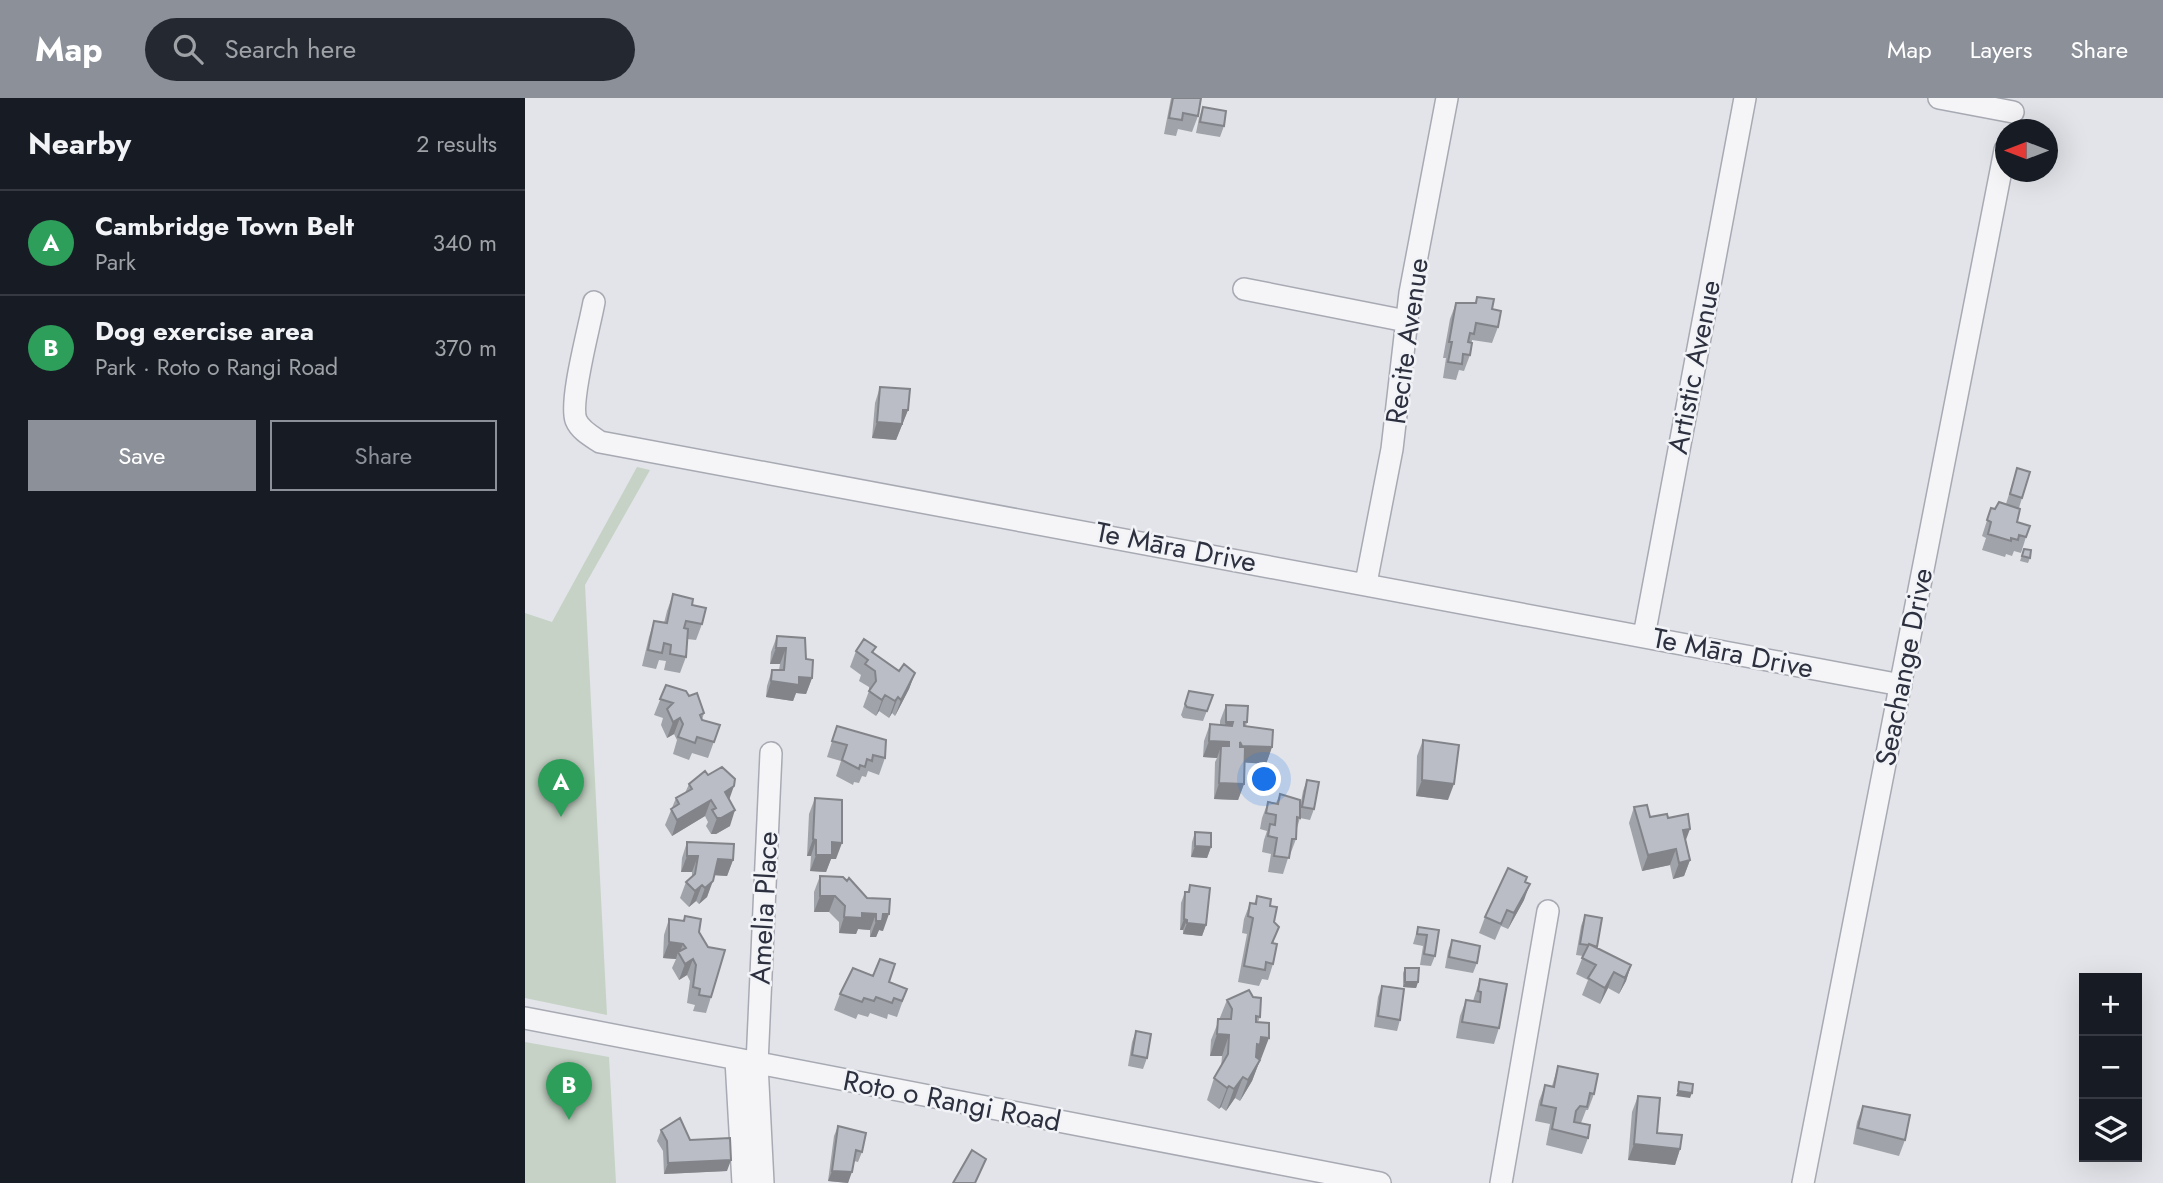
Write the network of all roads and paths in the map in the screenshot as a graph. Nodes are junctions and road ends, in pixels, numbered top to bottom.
1 (1447, 98) edge
2 (1745, 98) edge
3 (1939, 98) edge
4 (2013, 113) edge
5 (1999, 182) edge
6 (1244, 289) dead end
7 (594, 302) dead end
8 (1406, 321) junction
9 (1366, 583) junction
10 (1644, 636) junction
11 (1901, 685) junction
12 (771, 753) dead end
13 (1548, 911) dead end
14 (525, 1018) edge
15 (747, 1062) junction
16 (1311, 1176) edge
17 (743, 1183) edge
18 (763, 1183) edge
19 (1380, 1183) edge
20 (1501, 1183) edge
21 (1803, 1183) edge

1 - 8 street, Recite Avenue
2 - 10 street, Artistic Avenue
3 - 4 street
5 - 11 street, Seachange Drive
6 - 8 street
7 - 9 street, Te Māra Drive
8 - 9 street, Recite Avenue
9 - 10 street, Te Māra Drive
10 - 11 street, Te Māra Drive
11 - 21 street, Seachange Drive
12 - 15 street, Amelia Place
13 - 20 street
14 - 15 street, Roto o Rangi Road
15 - 16 street, Roto o Rangi Road
15 - 17 street
15 - 18 street
16 - 19 street, Roto o Rangi Road

